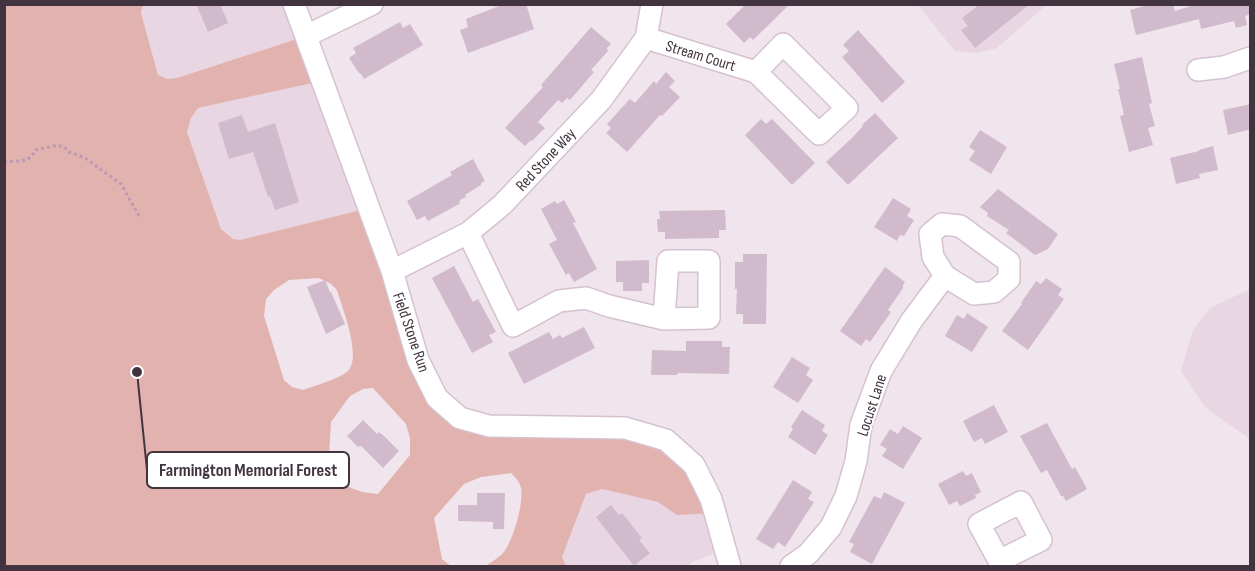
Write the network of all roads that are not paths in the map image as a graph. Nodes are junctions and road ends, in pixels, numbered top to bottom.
1 (294, 4) edge
2 (372, 4) edge
3 (652, 4) edge
4 (306, 36) junction
5 (646, 38) junction
6 (1251, 58) edge
7 (1198, 70) dead end
8 (756, 72) dead end
9 (468, 233) junction
10 (392, 271) junction
11 (945, 276) dead end
12 (664, 319) dead end
13 (730, 567) edge
14 (791, 567) edge

1 - 4 street, Field Stone Run
2 - 4 street
3 - 5 street, Red Stone Way
4 - 10 street, Field Stone Run
5 - 8 street, Stream Court
5 - 9 street, Red Stone Way
6 - 7 street
9 - 10 street, Red Stone Way
9 - 12 street
10 - 13 street, Field Stone Run
11 - 14 street, Locust Lane

